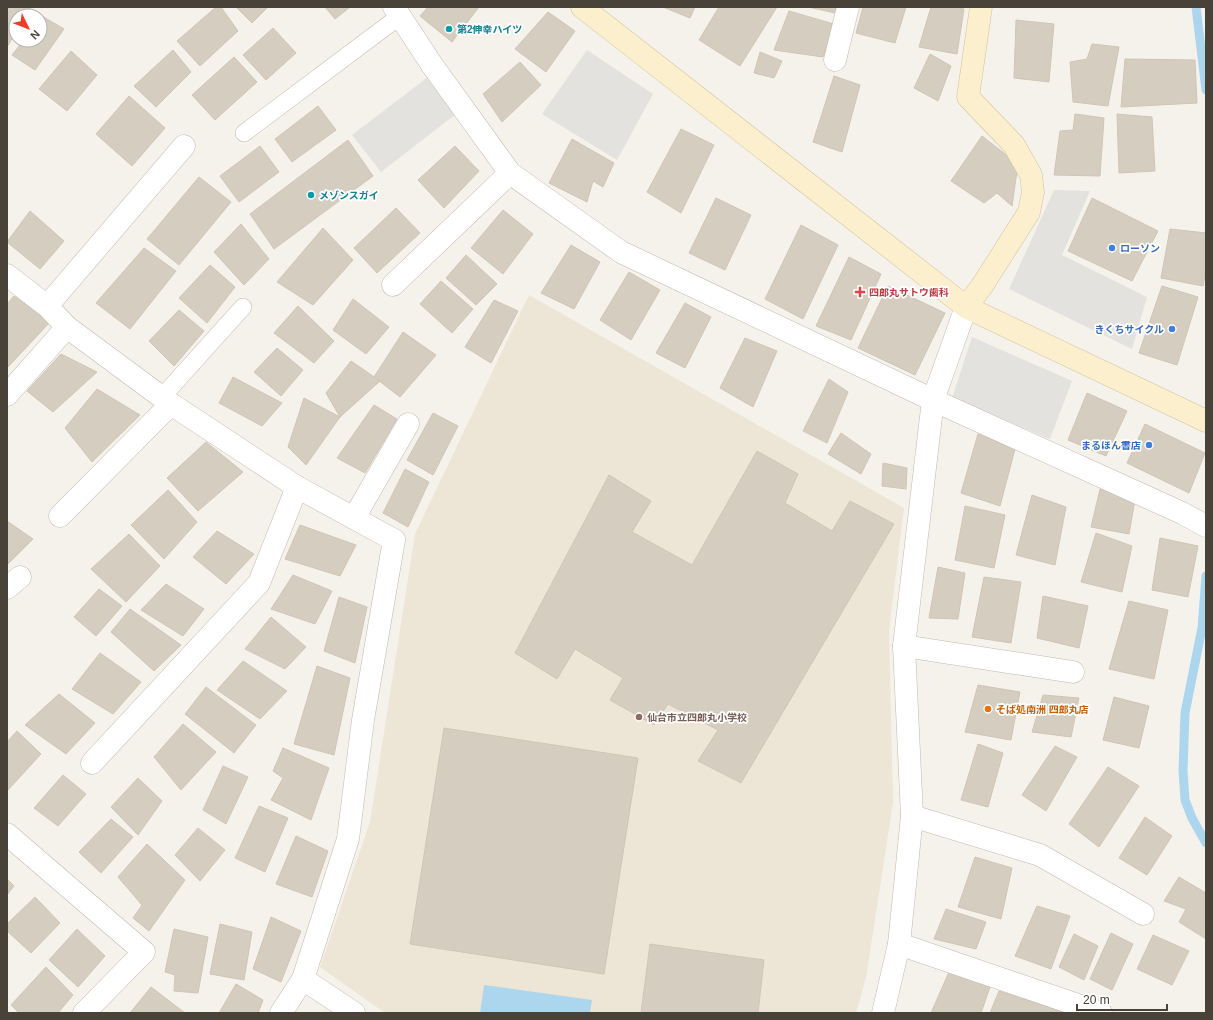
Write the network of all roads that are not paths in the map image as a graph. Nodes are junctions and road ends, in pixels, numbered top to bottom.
1 (582, 7) edge
2 (848, 7) edge
3 (981, 7) edge
4 (397, 11) edge
5 (835, 60) dead end
6 (244, 133) dead end
7 (184, 146) dead end
8 (510, 173) junction
9 (7, 275) edge
10 (393, 285) dead end
11 (47, 306) junction
12 (966, 307) junction
13 (243, 308) dead end
14 (67, 327) junction
15 (7, 395) edge
16 (933, 400) junction
17 (167, 401) junction
18 (1203, 420) edge
19 (408, 424) dead end
20 (297, 487) junction
21 (60, 516) dead end
22 (354, 518) junction
23 (1206, 526) edge
24 (904, 646) junction
25 (1073, 672) dead end
26 (92, 762) dead end
27 (912, 816) junction
28 (7, 834) edge
29 (1144, 914) dead end
30 (899, 944) junction
31 (303, 979) junction
32 (84, 1013) edge
33 (281, 1013) edge
34 (354, 1013) edge
35 (883, 1013) edge
36 (1101, 1013) edge

1 - 12 street
2 - 5 street
3 - 12 street
4 - 6 lane
4 - 8 street
7 - 11 street
8 - 10 street
8 - 16 street
9 - 11 street
11 - 14 street
12 - 16 street
12 - 18 street
13 - 17 lane
14 - 15 street
14 - 17 street
16 - 23 street
16 - 24 street
17 - 20 street
17 - 21 street
19 - 22 street
20 - 22 street
20 - 26 street
22 - 31 street
24 - 25 street
24 - 27 street
27 - 29 street
27 - 30 street
28 - 32 street
30 - 35 street
30 - 36 street
31 - 33 street
31 - 34 street

